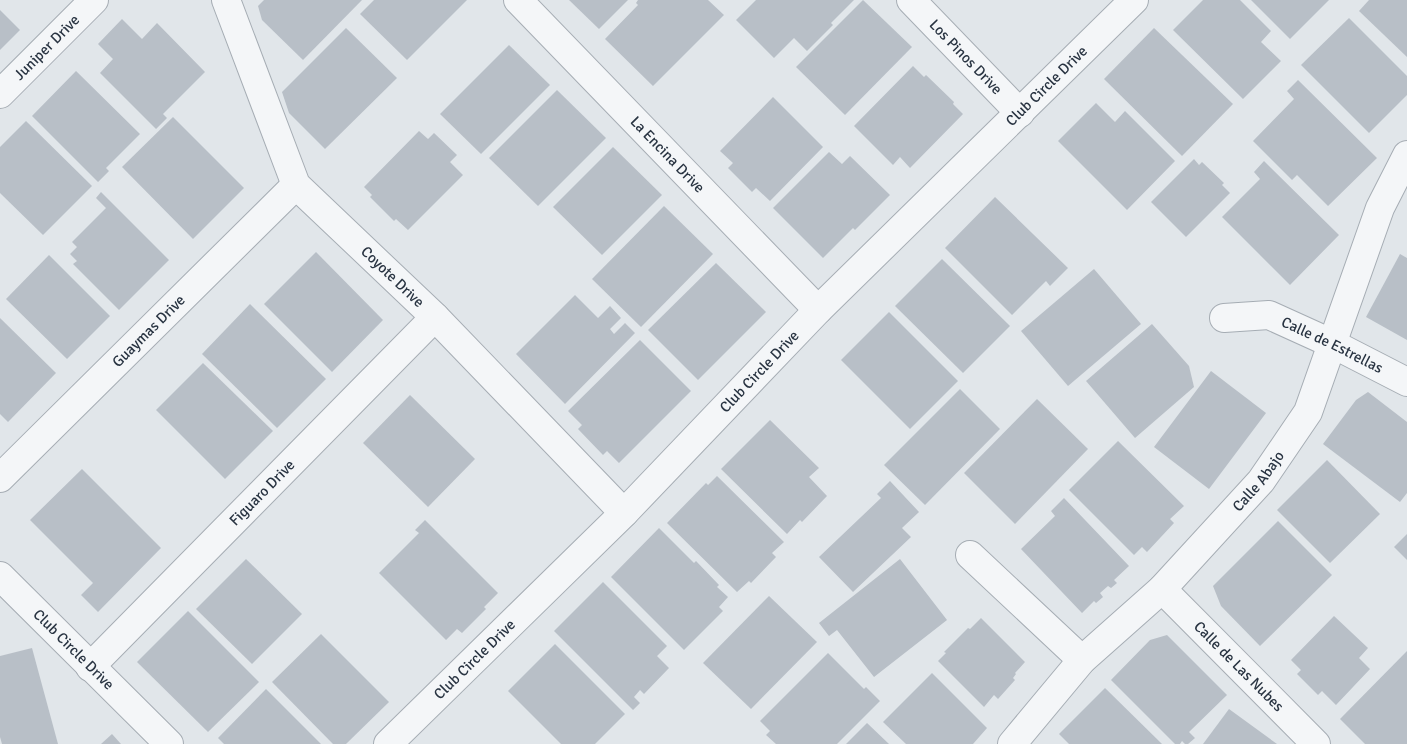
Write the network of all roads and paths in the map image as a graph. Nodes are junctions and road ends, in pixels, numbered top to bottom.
1 (94, 0) edge
2 (226, 0) edge
3 (518, 0) edge
4 (911, 0) edge
5 (1134, 0) edge
6 (0, 94) edge
7 (1020, 113) junction
8 (1407, 155) edge
9 (296, 185) junction
10 (818, 310) junction
11 (435, 318) junction
12 (1224, 318) dead end
13 (1333, 344) junction
14 (1407, 382) edge
15 (0, 478) edge
16 (624, 513) junction
17 (970, 554) dead end
18 (0, 576) edge
19 (1162, 589) junction
20 (1082, 660) junction
21 (90, 667) junction
22 (169, 744) edge
23 (388, 744) edge
24 (1012, 744) edge
25 (1316, 744) edge

1 - 6 street, Juniper Drive
2 - 9 street, Coyote Drive
3 - 10 street, La Encina Drive
4 - 7 street, Los Pinos Drive
5 - 7 street, Club Circle Drive
7 - 10 street, Club Circle Drive
8 - 13 street, Calle Abajo
9 - 11 street, Coyote Drive
9 - 15 street, Guaymas Drive
10 - 16 street, Club Circle Drive
11 - 16 street, Coyote Drive
11 - 21 street, Figuaro Drive
12 - 13 street, Calle de Estrellas
13 - 14 street, Calle de Estrellas
13 - 19 street, Calle Abajo
16 - 23 street, Club Circle Drive
17 - 20 street
18 - 21 street, Club Circle Drive
19 - 20 street, Calle Abajo
19 - 25 street, Calle de Las Nubes
20 - 24 street, Calle Abajo
21 - 22 street, Club Circle Drive

